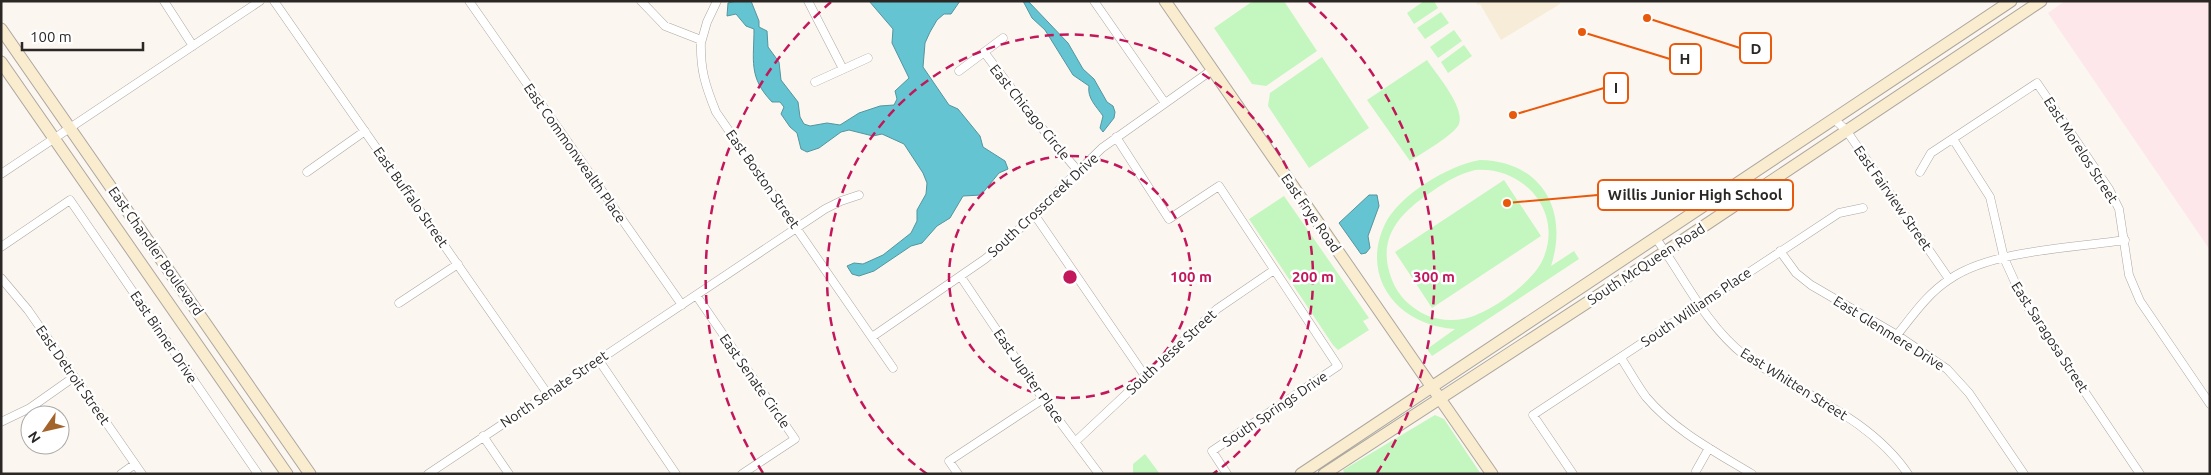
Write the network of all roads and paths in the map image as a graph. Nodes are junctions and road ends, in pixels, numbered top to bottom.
1 (164, 1) edge
2 (260, 1) edge
3 (274, 1) edge
4 (469, 1) edge
5 (641, 1) edge
6 (717, 1) edge
7 (808, 1) edge
8 (1094, 1) edge
9 (1165, 1) edge
10 (2011, 1) edge
11 (2041, 1) edge
12 (1, 29) edge
13 (1003, 38) dead end
14 (701, 43) junction
15 (193, 46) junction
16 (984, 52) junction
17 (868, 58) dead end
18 (1, 62) edge
19 (843, 69) junction
20 (1212, 70) junction
21 (960, 71) dead end
22 (815, 82) dead end
23 (1165, 103) junction
24 (1834, 119) junction
25 (1846, 130) junction
26 (365, 131) junction
27 (62, 133) junction
28 (1116, 138) junction
29 (1953, 139) junction
30 (1078, 171) junction
31 (308, 172) dead end
32 (1920, 172) dead end
33 (1, 174) edge
34 (860, 195) dead end
35 (1863, 208) dead end
36 (1034, 214) junction
37 (798, 228) junction
38 (1655, 238) junction
39 (2125, 240) junction
40 (1, 247) edge
41 (1780, 251) junction
42 (1665, 252) junction
43 (2004, 258) junction
44 (458, 264) junction
45 (1274, 270) junction
46 (961, 277) junction
47 (1, 278) edge
48 (1949, 279) junction
49 (696, 295) junction
50 (399, 303) dead end
51 (682, 305) junction
52 (1700, 305) junction
53 (1897, 335) junction
54 (872, 337) junction
55 (1621, 358) junction
56 (598, 360) junction
57 (893, 368) dead end
58 (1145, 376) junction
59 (74, 377) junction
60 (1432, 387) junction
61 (548, 393) junction
62 (1440, 398) junction
63 (1043, 399) junction
64 (2210, 404) edge
65 (1, 422) edge
66 (483, 436) junction
67 (1075, 442) junction
68 (1709, 448) junction
69 (135, 464) junction
70 (1696, 471) dead end
71 (121, 474) edge
72 (142, 474) edge
73 (258, 474) edge
74 (287, 474) edge
75 (310, 474) edge
76 (428, 474) edge
77 (509, 474) edge
78 (676, 474) edge
79 (742, 474) edge
80 (958, 474) edge
81 (1098, 474) edge
82 (1227, 474) edge
83 (1301, 474) edge
84 (1324, 474) edge
85 (1492, 474) edge
86 (1573, 474) edge
87 (1752, 474) edge
88 (1908, 474) edge
89 (2024, 474) edge
90 (2140, 474) edge

1 - 15 street
2 - 15 street
3 - 26 street, East Buffalo Street
4 - 51 street, East Commonwealth Place
5 - 14 street
6 - 14 street, East Boston Street
7 - 19 street
8 - 23 street
9 - 20 main road, East Frye Road
10 - 24 main road, South McQueen Road
11 - 25 main road, South McQueen Road
12 - 27 main road, East Chandler Boulevard
13 - 16 street, East Chicago Circle
14 - 37 street, East Boston Street
15 - 27 street
16 - 21 street, East Chicago Circle
16 - 30 street, East Chicago Circle
17 - 19 street
18 - 27 main road, East Chandler Boulevard
19 - 22 street
20 - 23 street, South Crosscreek Drive
20 - 60 main road, East Frye Road
23 - 28 street, South Crosscreek Drive
24 - 25 street, East Fairview Street
24 - 38 main road, South McQueen Road
25 - 42 main road, South McQueen Road
25 - 48 street, East Fairview Street
26 - 31 street
26 - 44 street, East Buffalo Street
27 - 33 street
27 - 74 main road, East Chandler Boulevard
27 - 75 main road, East Chandler Boulevard
28 - 30 street, South Crosscreek Drive
28 - 45 street
29 - 32 street
29 - 39 street, East Morelos Street
29 - 43 street, East Saragosa Street
30 - 36 street, South Crosscreek Drive
34 - 37 street, North Senate Street
35 - 41 street, South Williams Place
36 - 46 street, South Crosscreek Drive
36 - 58 street
37 - 49 street, North Senate Street
37 - 54 street, East Boston Street
38 - 42 street, East Whitten Street
38 - 60 main road, South McQueen Road
39 - 43 street
39 - 64 street, East Morelos Street
40 - 73 street, East Binner Drive
41 - 52 street, South Williams Place
41 - 53 street, East Glenmere Drive
42 - 52 street, East Whitten Street
42 - 62 main road, South McQueen Road
43 - 48 street
43 - 90 street, East Saragosa Street
44 - 50 street
44 - 61 street, East Buffalo Street
45 - 58 street, South Jesse Street
45 - 82 street, South Springs Drive
46 - 54 street, South Crosscreek Drive
46 - 63 street, East Jupiter Place
47 - 59 street, East Detroit Street
48 - 53 street
49 - 51 street, North Senate Street
49 - 79 street, East Senate Circle
51 - 56 street, North Senate Street
52 - 55 street, South Williams Place
52 - 88 street, East Whitten Street
53 - 89 street, East Glenmere Drive
54 - 57 street, East Boston Street
55 - 68 street
55 - 86 street, South Williams Place
56 - 61 street, North Senate Street
56 - 78 street
58 - 67 street, South Jesse Street
59 - 65 street
59 - 69 street, East Detroit Street
60 - 62 main road, East Frye Road
60 - 83 main road, South McQueen Road
61 - 66 street, North Senate Street
62 - 84 main road, South McQueen Road
62 - 85 main road, East Frye Road
63 - 67 street, East Jupiter Place
63 - 80 street
66 - 76 street, North Senate Street
66 - 77 street
67 - 81 street, East Jupiter Place
68 - 70 street
68 - 87 street
69 - 71 street
69 - 72 street, East Detroit Street

